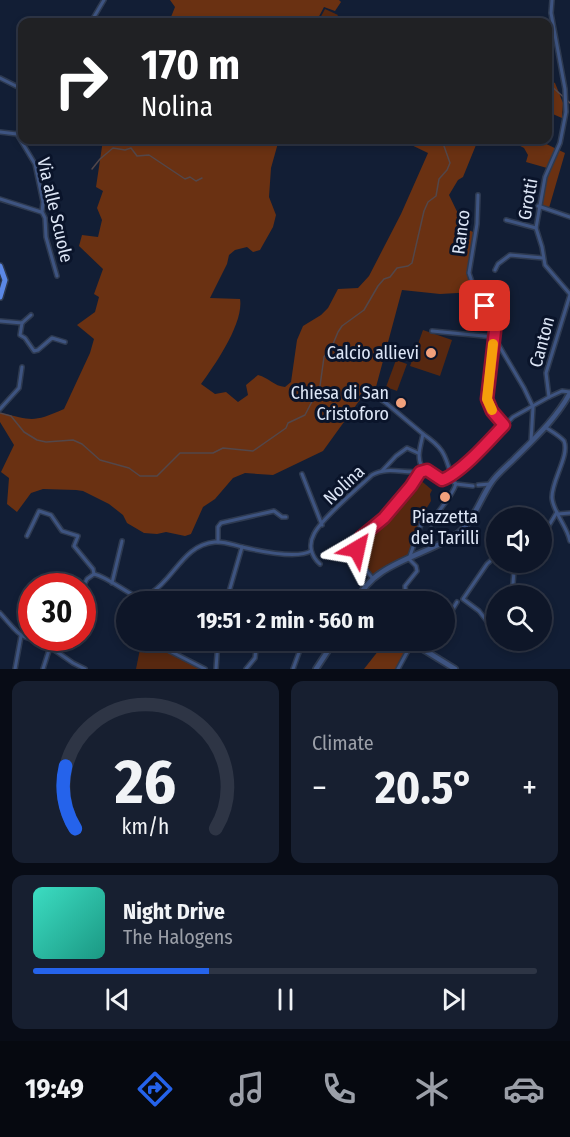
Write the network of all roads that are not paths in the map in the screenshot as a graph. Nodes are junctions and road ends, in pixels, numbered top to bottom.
1 (104, 0) edge
2 (552, 0) edge
3 (93, 18) edge
4 (552, 18) edge
5 (552, 19) edge
6 (0, 78) edge
7 (18, 87) edge
8 (0, 132) edge
9 (17, 134) edge
10 (23, 144) edge
11 (478, 195) dead end
12 (0, 199) edge
13 (538, 206) junction
14 (42, 212) junction
15 (570, 217) edge
16 (506, 220) dead end
17 (536, 228) junction
18 (543, 258) junction
19 (0, 266) edge
20 (495, 270) dead end
21 (57, 276) dead end
22 (570, 295) edge
23 (0, 297) edge
24 (31, 315) dead end
25 (0, 321) edge
26 (22, 323) junction
27 (432, 331) dead end
28 (494, 337) junction
29 (65, 342) dead end
30 (22, 367) dead end
31 (370, 392) dead end
32 (570, 393) edge
33 (549, 396) junction
34 (533, 407) junction
35 (0, 409) edge
36 (504, 425) junction
37 (545, 427) junction
38 (423, 434) junction
39 (531, 441) junction
40 (419, 453) junction
41 (382, 471) junction
42 (420, 472) junction
43 (302, 474) dead end
44 (450, 476) junction
45 (456, 484) junction
46 (490, 484) junction
47 (478, 485) dead end
48 (473, 486) dead end
49 (557, 513) junction
50 (570, 513) edge
51 (286, 517) dead end
52 (422, 521) dead end
53 (552, 521) edge
54 (431, 524) dead end
55 (322, 525) junction
56 (27, 536) dead end
57 (122, 541) dead end
58 (570, 541) edge
59 (218, 542) junction
60 (242, 547) junction
61 (311, 550) junction
62 (409, 558) junction
63 (320, 564) dead end
64 (486, 565) edge
65 (94, 573) edge
66 (96, 574) edge
67 (373, 579) junction
68 (112, 583) junction
69 (229, 591) edge
70 (362, 591) edge
71 (405, 591) edge
72 (458, 602) dead end
73 (455, 606) edge
74 (0, 613) edge
75 (486, 620) edge
76 (18, 633) edge
77 (18, 651) edge
78 (48, 651) edge
79 (57, 651) edge
80 (170, 651) edge
81 (217, 651) edge
82 (256, 651) edge
83 (300, 651) edge
84 (328, 651) edge
85 (406, 651) edge
86 (425, 651) edge
87 (15, 669) edge
88 (43, 669) edge
89 (85, 669) edge
90 (205, 669) edge
91 (216, 669) edge
92 (246, 669) edge
93 (293, 669) edge
94 (316, 669) edge
95 (398, 669) edge
96 (455, 669) edge

1 - 3 street
2 - 4 street, Grotti
5 - 13 street, Grotti
6 - 7 street
8 - 9 street
10 - 14 street, Via alle Scuole
11 - 28 street, Ranco
12 - 14 street
13 - 15 street
13 - 17 street, Grotti
14 - 21 street, Via alle Scuole
16 - 17 street
17 - 18 street, Grotti
18 - 20 street
18 - 22 street, Grotti
19 - 23 main road
22 - 33 street, Canton
24 - 26 street
25 - 26 street
26 - 29 street
27 - 28 street
28 - 34 street
28 - 36 street
30 - 35 street
31 - 38 street
32 - 33 street
32 - 37 street
33 - 34 street
34 - 36 street
34 - 39 street
36 - 44 street
37 - 39 street
37 - 49 street
38 - 40 street
38 - 44 street
39 - 46 street
40 - 41 street
40 - 42 street
41 - 42 street, Nolina
41 - 55 street, Nolina
42 - 44 street, Nolina
42 - 67 street
43 - 55 street
44 - 45 street
45 - 48 street
45 - 54 street
46 - 47 street
46 - 62 street
49 - 50 street
49 - 53 street
49 - 58 street
51 - 59 street
52 - 62 street
55 - 61 street, Nolina
56 - 65 street
57 - 68 street
59 - 60 street
59 - 68 street
60 - 61 street
60 - 69 street
61 - 63 street
62 - 67 street
62 - 71 street
64 - 75 street
66 - 68 street
67 - 70 street
72 - 73 street
74 - 76 street
77 - 87 street
78 - 88 street
79 - 89 street
80 - 90 street
81 - 91 street
82 - 92 street
83 - 93 street
84 - 94 street
85 - 95 street
86 - 96 street

